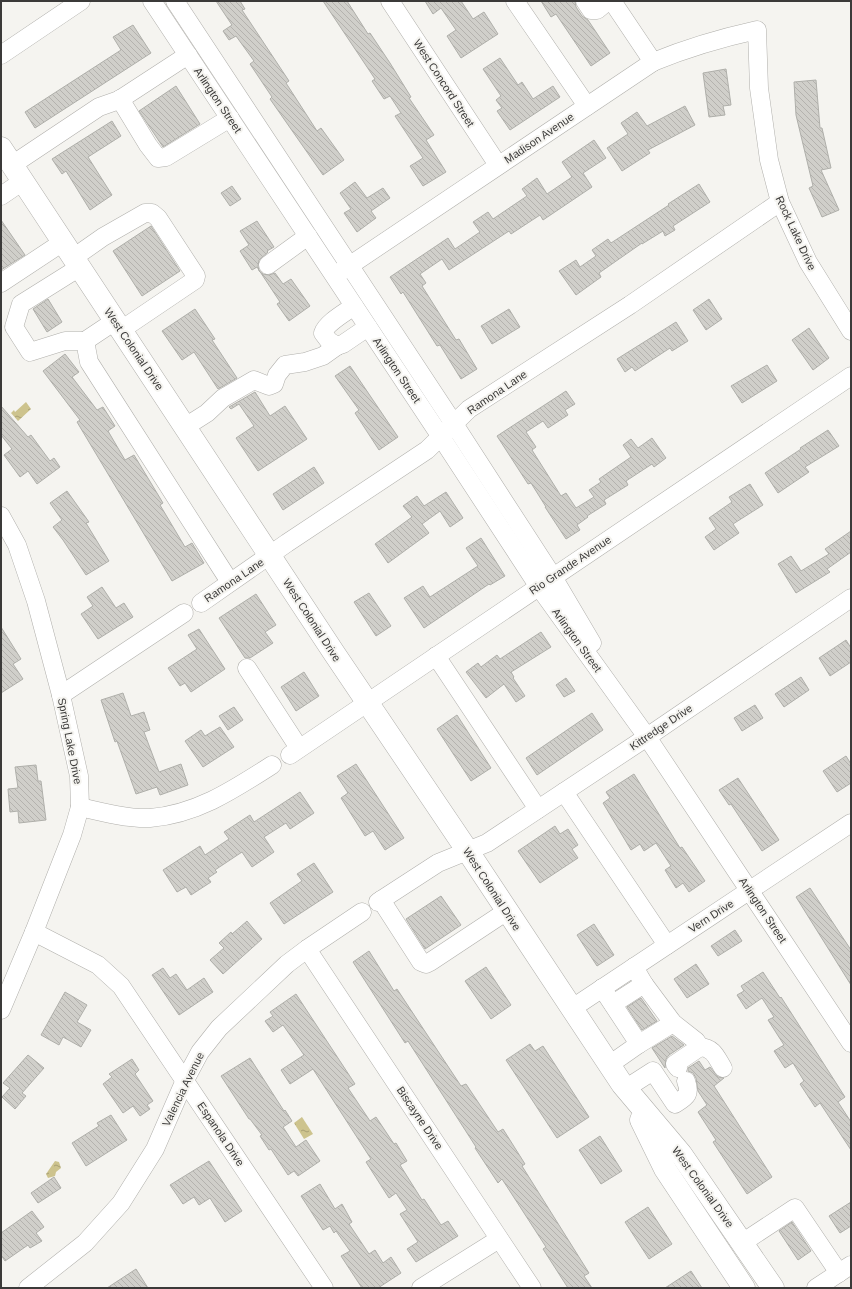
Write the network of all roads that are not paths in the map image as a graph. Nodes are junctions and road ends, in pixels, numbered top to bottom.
1 (152, 1) edge
2 (175, 1) edge
3 (390, 1) edge
4 (515, 1) edge
5 (585, 1) edge
6 (608, 1) edge
7 (612, 1) edge
8 (70, 4) edge
9 (757, 30) joint
10 (1, 55) edge
11 (188, 55) junction
12 (653, 62) junction
13 (120, 99) junction
14 (587, 106) junction
15 (230, 118) junction
16 (12, 165) edge
17 (498, 165) junction
18 (1, 196) edge
19 (780, 202) junction
20 (308, 236) junction
21 (72, 256) junction
22 (268, 265) dead end
23 (349, 265) junction
24 (334, 275) junction
25 (1, 283) edge
26 (354, 306) junction
27 (118, 325) junction
28 (368, 327) junction
29 (851, 331) edge
30 (85, 341) junction
31 (336, 346) junction
32 (851, 376) edge
33 (454, 424) junction
34 (185, 426) junction
35 (441, 437) junction
36 (1, 516) edge
37 (270, 556) junction
38 (230, 582) junction
39 (546, 582) junction
40 (851, 598) edge
41 (200, 603) dead end
42 (184, 613) dead end
43 (436, 656) junction
44 (247, 668) dead end
45 (61, 695) junction
46 (367, 703) junction
47 (647, 737) junction
48 (272, 766) dead end
49 (564, 792) junction
50 (80, 807) junction
51 (538, 809) junction
52 (851, 823) edge
53 (467, 850) junction
54 (750, 891) junction
55 (507, 911) junction
56 (362, 912) dead end
57 (34, 932) junction
58 (667, 945) junction
59 (307, 949) junction
60 (634, 967) junction
61 (644, 984) junction
62 (602, 988) junction
63 (613, 1004) junction
64 (571, 1009) junction
65 (1, 1010) edge
66 (673, 1023) junction
67 (851, 1042) edge
68 (639, 1044) junction
69 (700, 1047) junction
70 (609, 1065) junction
71 (723, 1068) dead end
72 (680, 1071) junction
73 (657, 1076) junction
74 (186, 1080) junction
75 (626, 1090) junction
76 (675, 1104) junction
77 (651, 1120) junction
78 (500, 1239) junction
79 (742, 1243) junction
80 (845, 1269) edge
81 (28, 1288) edge
82 (324, 1288) edge
83 (421, 1288) edge
84 (532, 1288) edge
85 (744, 1288) edge
86 (773, 1288) edge
87 (816, 1288) edge

1 - 11 street, Arlington Street
2 - 23 street, Arlington Street
3 - 17 street, West Concord Street
4 - 14 street
5 - 6 street
7 - 12 street
8 - 10 street
9 - 12 street, Madison Avenue
9 - 19 street, Rock Lake Drive
11 - 13 street
11 - 15 street, Arlington Street
12 - 14 street, Madison Avenue
13 - 15 street
13 - 16 street
14 - 17 street, Madison Avenue
15 - 20 street, Arlington Street
16 - 18 street
16 - 21 highway, West Colonial Drive
17 - 23 street, Madison Avenue
19 - 29 street, Rock Lake Drive
19 - 33 street, Ramona Lane
20 - 22 street
20 - 24 street, Arlington Street
21 - 25 street
21 - 27 highway, West Colonial Drive
21 - 27 street
21 - 30 street
23 - 24 street, Madison Avenue
23 - 33 street, Arlington Street
24 - 26 street, Arlington Street
26 - 28 street, Arlington Street
26 - 31 street
27 - 30 street
27 - 34 highway, West Colonial Drive
28 - 31 street
28 - 35 street, Arlington Street
30 - 38 street
31 - 34 street
32 - 39 street, Rio Grande Avenue
33 - 35 street, Ramona Lane
33 - 39 street, Arlington Street
34 - 37 highway, West Colonial Drive
35 - 37 street, Ramona Lane
35 - 39 street, Arlington Street
36 - 45 street, Spring Lake Drive
37 - 38 street, Ramona Lane
37 - 46 highway, West Colonial Drive
38 - 41 street, Ramona Lane
39 - 43 street, Rio Grande Avenue
39 - 47 street, Arlington Street
40 - 47 street, Kittredge Drive
42 - 45 street
43 - 46 street, Rio Grande Avenue
43 - 51 street
44 - 46 street, Rio Grande Avenue
45 - 50 street, Spring Lake Drive
46 - 53 highway, West Colonial Drive
47 - 49 street, Kittredge Drive
47 - 54 street, Arlington Street
48 - 50 street
49 - 51 street, Kittredge Drive
49 - 58 street
50 - 57 street, Spring Lake Drive
51 - 53 street, Kittredge Drive
52 - 54 street, Vern Drive
53 - 55 highway, West Colonial Drive
53 - 55 street
54 - 58 street, Vern Drive
54 - 67 street, Arlington Street
55 - 64 highway, West Colonial Drive
56 - 59 street, Valencia Avenue
57 - 65 street, Spring Lake Drive
57 - 74 street, Espanola Drive
58 - 60 street, Vern Drive
59 - 74 street, Valencia Avenue
59 - 78 street, Biscayne Drive
60 - 61 street
60 - 62 street, Vern Drive
61 - 63 street
61 - 66 street
62 - 63 street
62 - 64 street, Vern Drive
63 - 68 street
64 - 70 highway, West Colonial Drive
66 - 68 street
66 - 69 street
68 - 70 street
69 - 71 street
69 - 72 street
70 - 75 highway, West Colonial Drive
72 - 73 street
72 - 76 street
73 - 75 street
73 - 76 street
74 - 81 street, Valencia Avenue
74 - 82 street, Espanola Drive
75 - 77 highway, West Colonial Drive
75 - 85 highway, West Colonial Drive
76 - 77 street
77 - 79 highway, West Colonial Drive
78 - 83 street
78 - 84 street, Biscayne Drive
79 - 80 street
79 - 86 highway, West Colonial Drive
80 - 87 street

